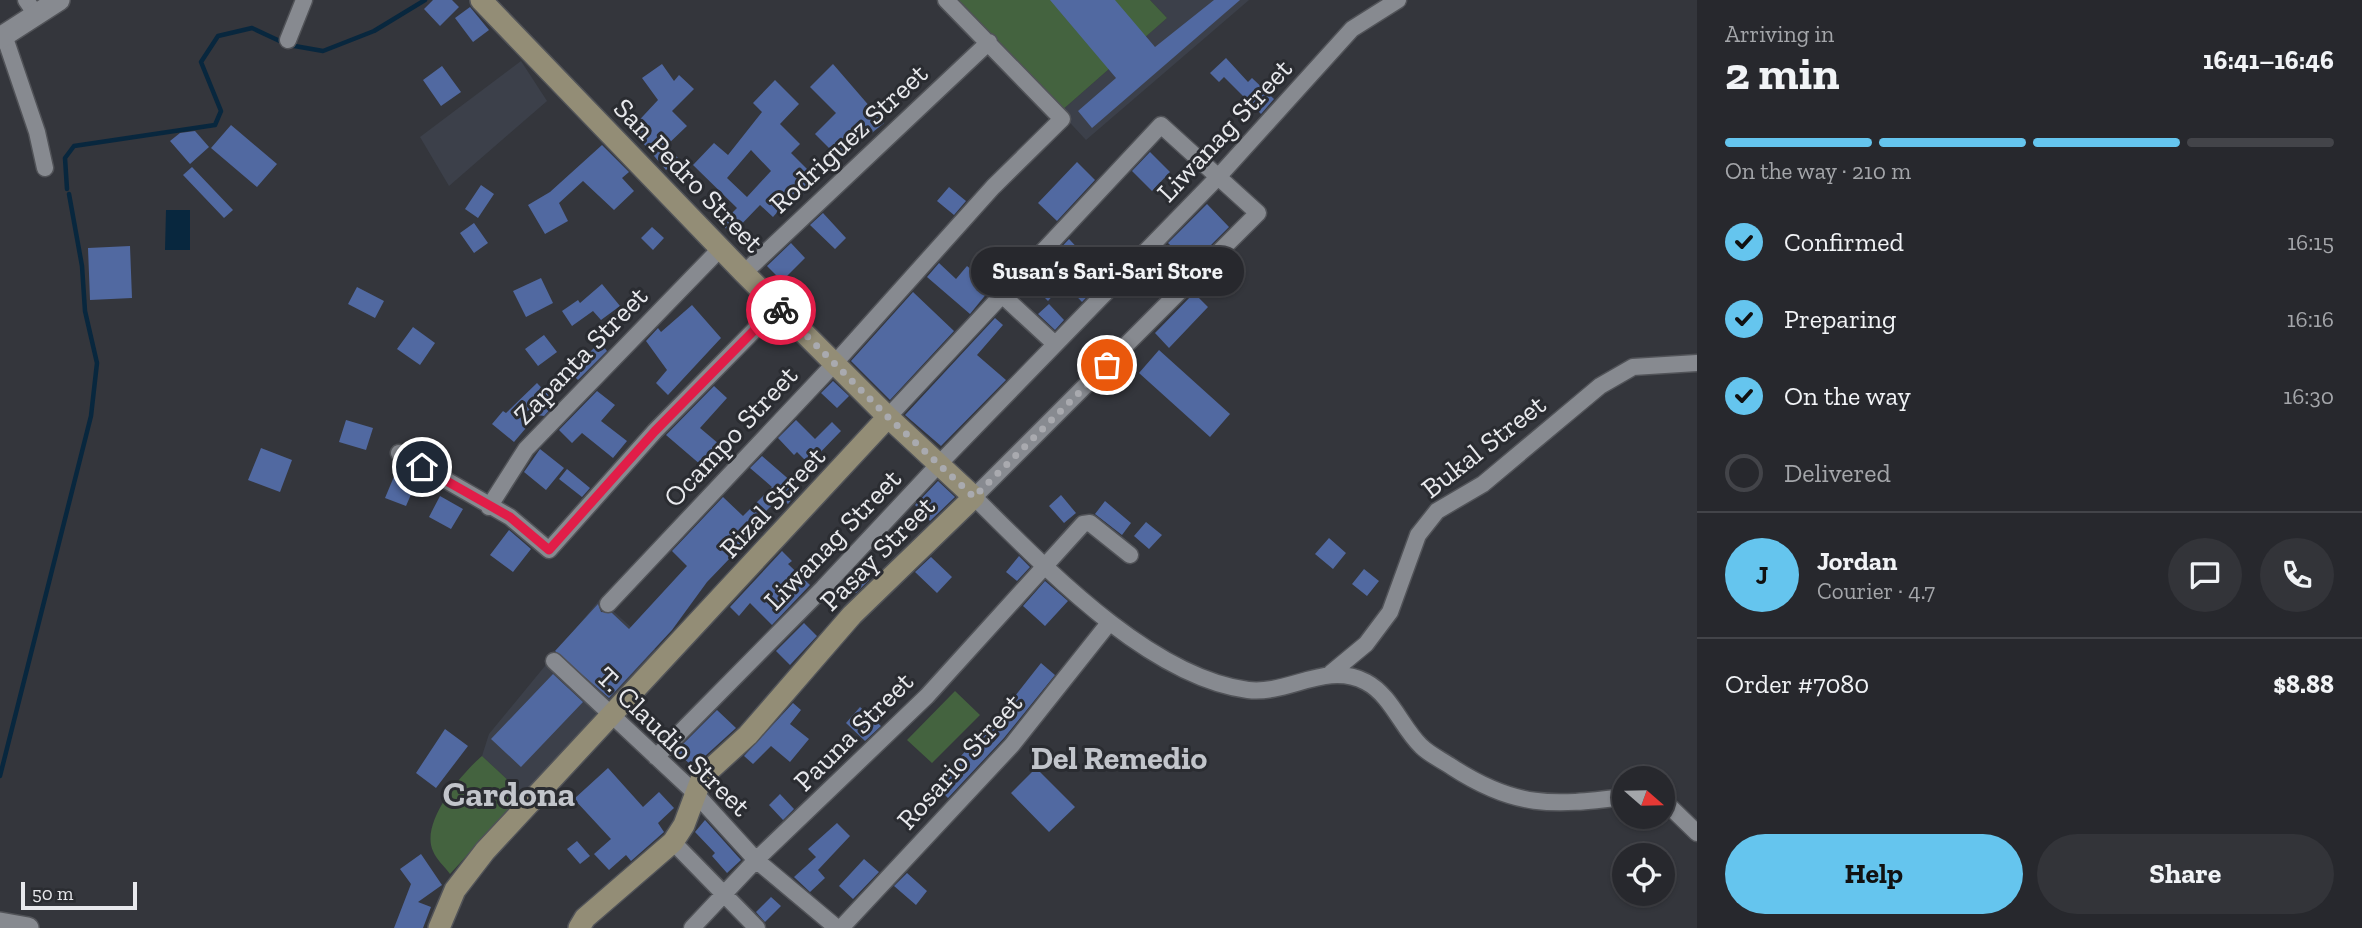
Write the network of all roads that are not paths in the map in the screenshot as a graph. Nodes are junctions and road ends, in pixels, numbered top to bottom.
1 (59, 0) edge
2 (304, 0) edge
3 (481, 0) edge
4 (946, 0) edge
5 (1398, 0) edge
6 (32, 8) edge
7 (2, 37) edge
8 (288, 40) dead end
9 (989, 42) junction
10 (45, 168) dead end
11 (1219, 176) junction
12 (720, 249) junction
13 (744, 273) junction
14 (1002, 295) junction
15 (778, 306) junction
16 (1055, 344) junction
17 (835, 363) junction
18 (1697, 363) edge
19 (888, 417) junction
20 (399, 453) dead end
21 (940, 463) junction
22 (974, 497) junction
23 (489, 507) junction
24 (1130, 555) dead end
25 (1045, 566) junction
26 (608, 604) dead end
27 (1109, 623) junction
28 (554, 660) dead end
29 (1331, 673) junction
30 (611, 715) junction
31 (656, 757) junction
32 (695, 793) junction
33 (1612, 798) edge
34 (1675, 812) edge
35 (1697, 833) edge
36 (673, 842) junction
37 (757, 860) junction
38 (723, 894) junction
39 (0, 923) edge
40 (28, 928) edge
41 (439, 928) edge
42 (579, 928) edge
43 (692, 928) edge
44 (757, 928) edge
45 (839, 928) edge

1 - 6 street
2 - 8 street
3 - 12 main road, San Pedro Street
4 - 9 street
5 - 11 street, Liwanag Street
6 - 7 street
7 - 10 street
9 - 13 street, Rodriguez Street
9 - 17 street, Ocampo Street
11 - 14 street, Rizal Street
11 - 16 street, Liwanag Street
11 - 22 street, Pasay Street
12 - 13 main road, San Pedro Street
12 - 23 street, Zapanta Street
13 - 15 main road, San Pedro Street
14 - 16 street
14 - 19 street, Rizal Street
15 - 17 main road, San Pedro Street
15 - 23 street
16 - 21 street, Liwanag Street
17 - 19 main road, San Pedro Street
17 - 26 street, Ocampo Street
18 - 29 street, Bukal Street
19 - 21 main road, San Pedro Street
19 - 30 main road, Rizal Street
20 - 23 street
21 - 22 main road, San Pedro Street
21 - 31 street, Liwanag Street
22 - 25 street, San Pedro Street
22 - 32 main road, Pasay Street
24 - 25 street, Pauna Street
25 - 27 street, San Pedro Street
25 - 37 street, Pauna Street
27 - 29 street, San Pedro Street
27 - 45 street, Rosario Street
28 - 30 street, T. Claudio Street
29 - 33 street, San Pedro Street
30 - 31 street, T. Claudio Street
30 - 41 main road, Rizal Street
31 - 32 street, T. Claudio Street
32 - 36 main road, Pasay Street
32 - 37 street, T. Claudio Street
34 - 35 street
36 - 38 street
36 - 42 main road
37 - 38 street, Pauna Street
37 - 45 street, T. Claudio Street
38 - 43 street, Pauna Street
38 - 44 street
39 - 40 street

